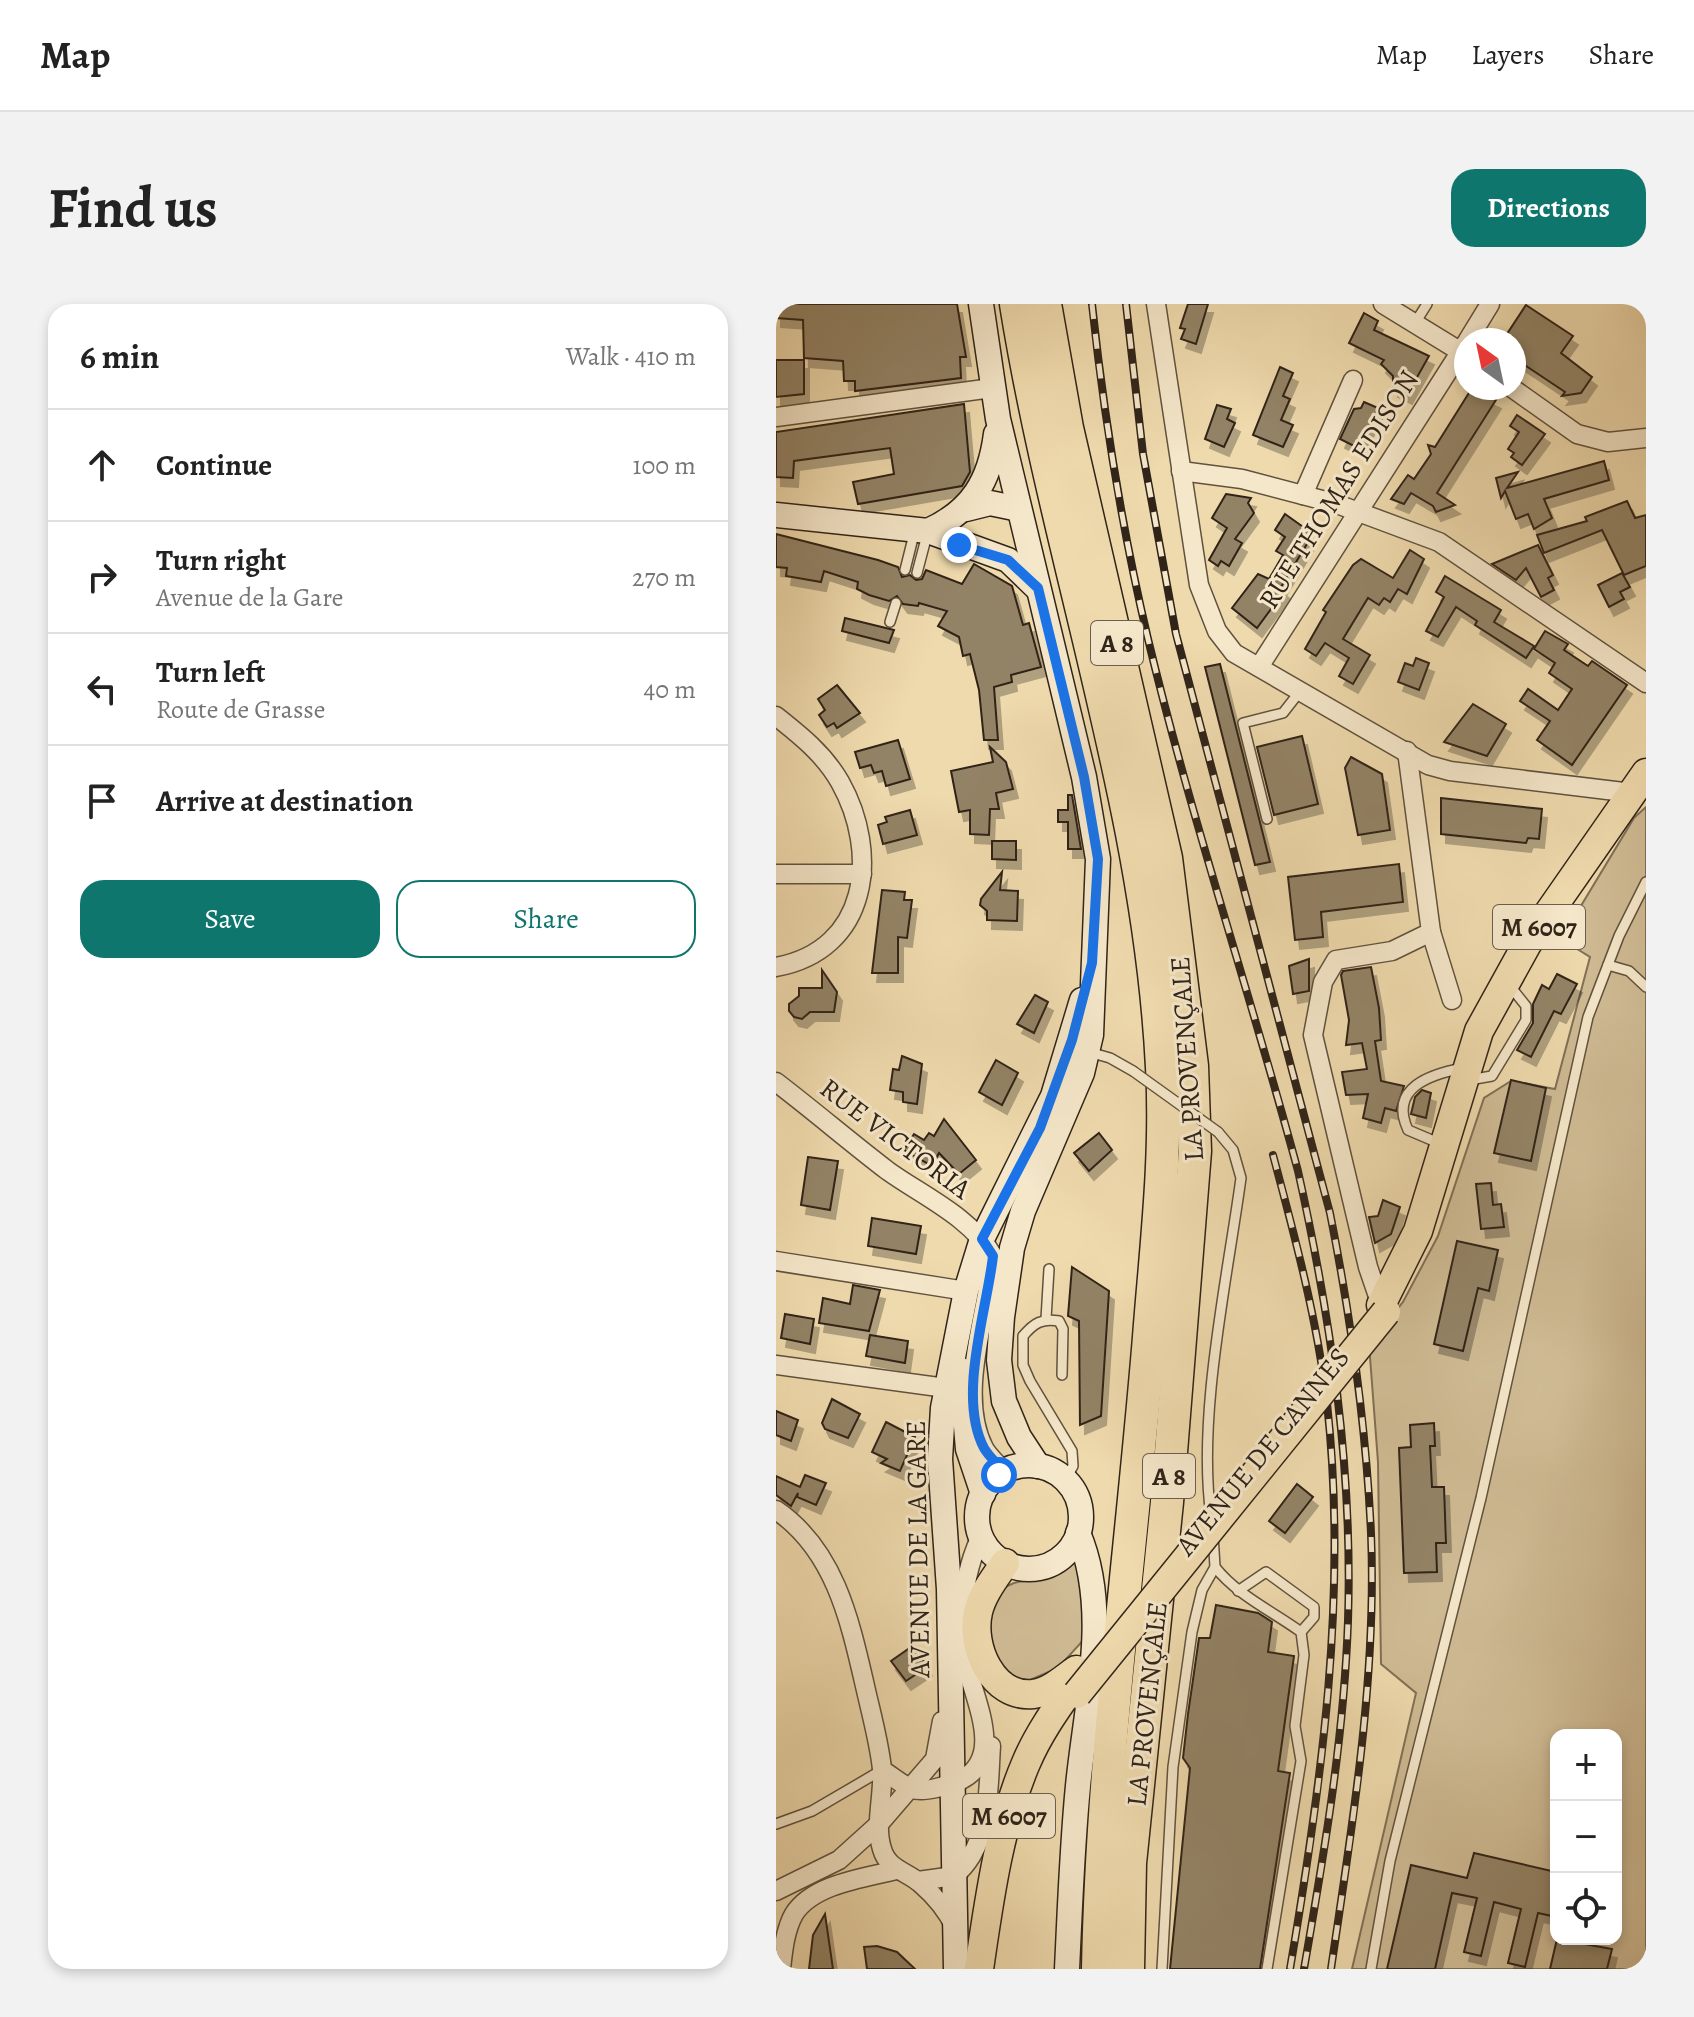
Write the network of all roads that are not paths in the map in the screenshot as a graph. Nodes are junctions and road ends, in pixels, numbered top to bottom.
1 (981, 304) edge
2 (1016, 304) edge
3 (1045, 304) edge
4 (1156, 304) edge
5 (1383, 304) edge
6 (1427, 304) edge
7 (1490, 304) edge
8 (1415, 323) junction
9 (1476, 328) edge
10 (1454, 342) edge
11 (1454, 364) edge
12 (1353, 380) dead end
13 (992, 388) junction
14 (1526, 398) edge
15 (776, 417) edge
16 (998, 419) junction
17 (1646, 438) edge
18 (1181, 471) junction
19 (1303, 495) junction
20 (966, 509) junction
21 (1357, 511) junction
22 (776, 515) edge
23 (1021, 518) junction
24 (922, 531) junction
25 (959, 545) junction
26 (905, 570) dead end
27 (917, 573) dead end
28 (1038, 588) junction
29 (896, 603) dead end
30 (890, 622) dead end
31 (1259, 667) junction
32 (1646, 683) edge
33 (1301, 690) junction
34 (776, 716) edge
35 (1407, 751) junction
36 (1639, 783) edge
37 (1267, 819) dead end
38 (776, 874) edge
39 (862, 874) junction
40 (1646, 882) edge
41 (1431, 932) junction
42 (1092, 963) junction
43 (1608, 965) junction
44 (776, 967) edge
45 (1646, 987) edge
46 (1452, 1000) dead end
47 (1087, 1051) junction
48 (1462, 1081) junction
49 (776, 1082) edge
50 (1053, 1096) junction
51 (1444, 1144) junction
52 (982, 1239) junction
53 (776, 1261) edge
54 (1049, 1269) dead end
55 (966, 1291) junction
56 (1384, 1308) junction
57 (1046, 1319) junction
58 (956, 1340) junction
59 (776, 1365) edge
60 (1062, 1375) dead end
61 (946, 1388) junction
62 (1038, 1466) junction
63 (1004, 1472) junction
64 (1065, 1480) junction
65 (983, 1494) junction
66 (776, 1510) edge
67 (1078, 1533) junction
68 (981, 1536) junction
69 (1005, 1563) junction
70 (1215, 1567) junction
71 (1238, 1591) junction
72 (977, 1630) junction
73 (1301, 1632) junction
74 (950, 1672) junction
75 (1078, 1679) junction
76 (882, 1770) junction
77 (952, 1783) junction
78 (912, 1789) junction
79 (880, 1823) junction
80 (776, 1824) edge
81 (882, 1851) junction
82 (839, 1860) junction
83 (896, 1870) junction
84 (954, 1876) junction
85 (918, 1881) junction
86 (776, 1891) edge
87 (955, 1927) junction
88 (781, 1969) edge
89 (956, 1969) edge
90 (979, 1969) edge
91 (993, 1969) edge
92 (1067, 1969) edge
93 (1098, 1969) edge
94 (1128, 1969) edge
95 (1162, 1969) edge
96 (1267, 1969) edge
97 (1371, 1969) edge

1 - 13 main road, AVENUE DE LA GARE
2 - 93 highway, LA PROVENÇALE / A 8
3 - 94 highway, LA PROVENÇALE / A 8
4 - 18 street
5 - 8 street
6 - 8 lane
7 - 9 street, RUE THOMAS EDISON
8 - 10 street
11 - 21 street, RUE THOMAS EDISON
12 - 19 street
13 - 15 street
13 - 16 main road, AVENUE DE LA GARE
14 - 17 street
16 - 20 main road
16 - 23 main road, AVENUE DE LA GARE
18 - 19 street
18 - 31 street
19 - 21 street
20 - 23 main road
20 - 24 main road
21 - 31 street, RUE THOMAS EDISON
21 - 32 street
22 - 24 main road
23 - 25 main road
23 - 28 main road, AVENUE DE LA GARE
24 - 25 main road
24 - 26 lane
24 - 27 lane
25 - 28 main road
28 - 42 main road, AVENUE DE LA GARE
29 - 30 lane
31 - 33 street
33 - 35 street
33 - 37 lane
34 - 39 street
35 - 36 street
35 - 41 street
36 - 48 main road, AVENUE DE CANNES / M 6007
38 - 39 street
39 - 44 street
40 - 43 lane
41 - 46 street
41 - 56 street
42 - 47 main road, AVENUE DE LA GARE
42 - 50 main road, AVENUE DE LA GARE
43 - 45 lane
43 - 97 lane
47 - 50 lane
47 - 62 main road, AVENUE DE LA GARE
47 - 70 lane, bridge
48 - 51 main road, AVENUE DE CANNES / M 6007
48 - 51 lane
48 - 56 main road, AVENUE DE CANNES / M 6007
49 - 52 street, RUE VICTORIA
50 - 52 main road, AVENUE DE LA GARE
51 - 56 main road, AVENUE DE CANNES / M 6007
52 - 55 main road, AVENUE DE LA GARE
52 - 63 street
53 - 55 street
54 - 57 lane
55 - 58 main road, AVENUE DE LA GARE
56 - 75 main road, AVENUE DE CANNES / M 6007, bridge
56 - 75 main road, AVENUE DE CANNES / M 6007
57 - 60 lane
57 - 64 lane
58 - 61 main road, AVENUE DE LA GARE
58 - 65 main road
59 - 61 street
61 - 74 main road, AVENUE DE LA GARE
62 - 63 main road
62 - 64 main road
63 - 65 main road
64 - 67 main road
65 - 68 main road
66 - 76 street
67 - 69 main road
67 - 92 main road
68 - 69 main road
68 - 77 street
69 - 72 main road
70 - 71 lane
70 - 95 lane
71 - 73 lane
71 - 73 lane
72 - 75 main road
72 - 84 street
73 - 96 lane
74 - 77 main road, AVENUE DE LA GARE
74 - 78 street
75 - 90 main road, AVENUE DE CANNES / M 6007
75 - 91 main road, AVENUE DE CANNES / M 6007
76 - 78 street
76 - 79 street
76 - 80 lane
77 - 78 street
77 - 84 main road, AVENUE DE LA GARE
78 - 79 street
79 - 81 street
79 - 82 street
81 - 82 street
81 - 83 street
82 - 86 street
83 - 85 street
83 - 88 street
84 - 85 street
84 - 87 main road, AVENUE DE LA GARE
85 - 87 street
87 - 89 main road, AVENUE DE LA GARE

